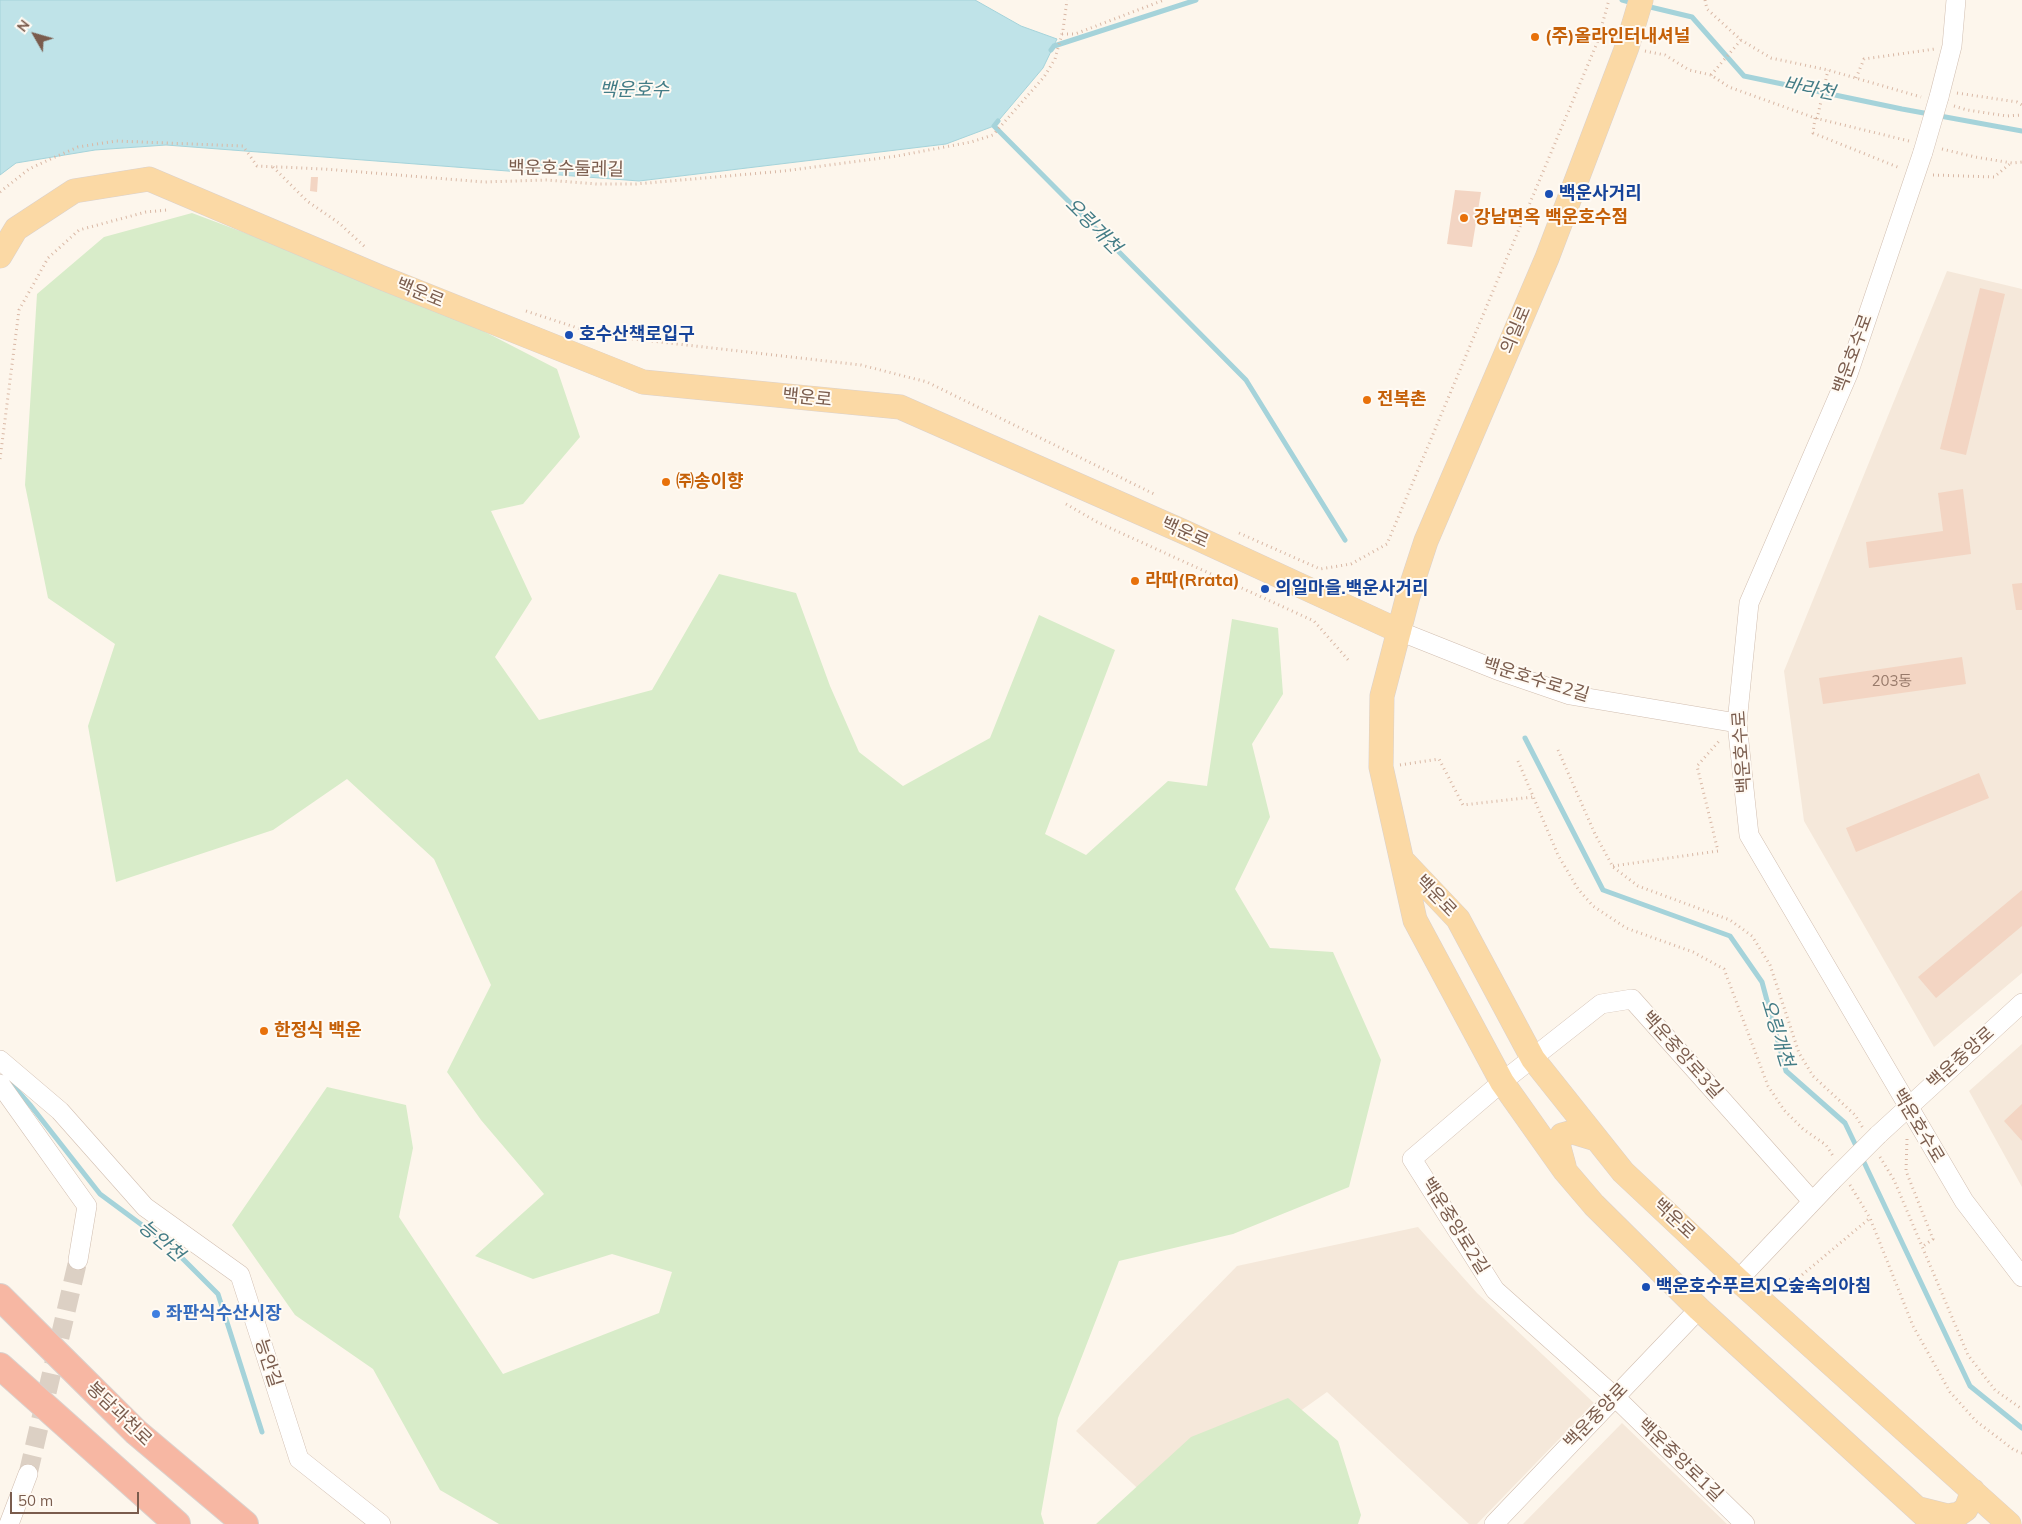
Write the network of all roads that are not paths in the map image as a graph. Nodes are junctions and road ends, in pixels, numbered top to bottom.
1 (1641, 0) edge
2 (1956, 0) edge
3 (0, 256) edge
4 (1399, 631) junction
5 (1736, 723) junction
6 (1403, 861) junction
7 (2022, 1003) edge
8 (1532, 1059) junction
9 (0, 1060) edge
10 (1502, 1082) junction
11 (0, 1084) edge
12 (1907, 1107) junction
13 (1596, 1139) junction
14 (1565, 1171) junction
15 (1812, 1201) junction
16 (78, 1260) tunnel mouth
17 (2022, 1277) edge
18 (1738, 1280) junction
19 (0, 1297) edge
20 (1699, 1309) junction
21 (0, 1366) edge
22 (1614, 1396) junction
23 (28, 1474) tunnel mouth
24 (1974, 1491) junction
25 (1926, 1517) edge
26 (9, 1524) edge
27 (177, 1524) edge
28 (245, 1524) edge
29 (381, 1524) edge
30 (1494, 1524) edge
31 (1745, 1524) edge
32 (2008, 1524) edge

1 - 4 main road, 의일로
2 - 5 street, 백운호수로, bridge
3 - 4 main road, 백운로
4 - 5 street, 백운호수로2길
4 - 6 main road, 백운로
5 - 12 street, 백운호수로
6 - 8 main road, 백운로
6 - 10 main road, 백운로
7 - 12 street, 백운중앙로
8 - 10 street, 백운중앙로2길
8 - 13 main road, 백운로
8 - 15 street, 백운중앙로3길
9 - 29 street, 능안길
10 - 14 main road, 백운로
10 - 22 street, 백운중앙로2길
11 - 16 street
12 - 15 street, 백운중앙로, bridge
12 - 17 street, 백운호수로
13 - 14 main road
13 - 18 main road, 백운로
14 - 20 main road, 백운로
15 - 18 street
18 - 24 main road, 백운로
19 - 28 highway, 봉담과천로
20 - 22 street, 백운중앙로
20 - 25 main road, 백운로
21 - 27 highway
22 - 30 street, 백운중앙로
22 - 31 street, 백운중앙로1길
23 - 26 street
24 - 25 main road
24 - 32 main road, 백운로

